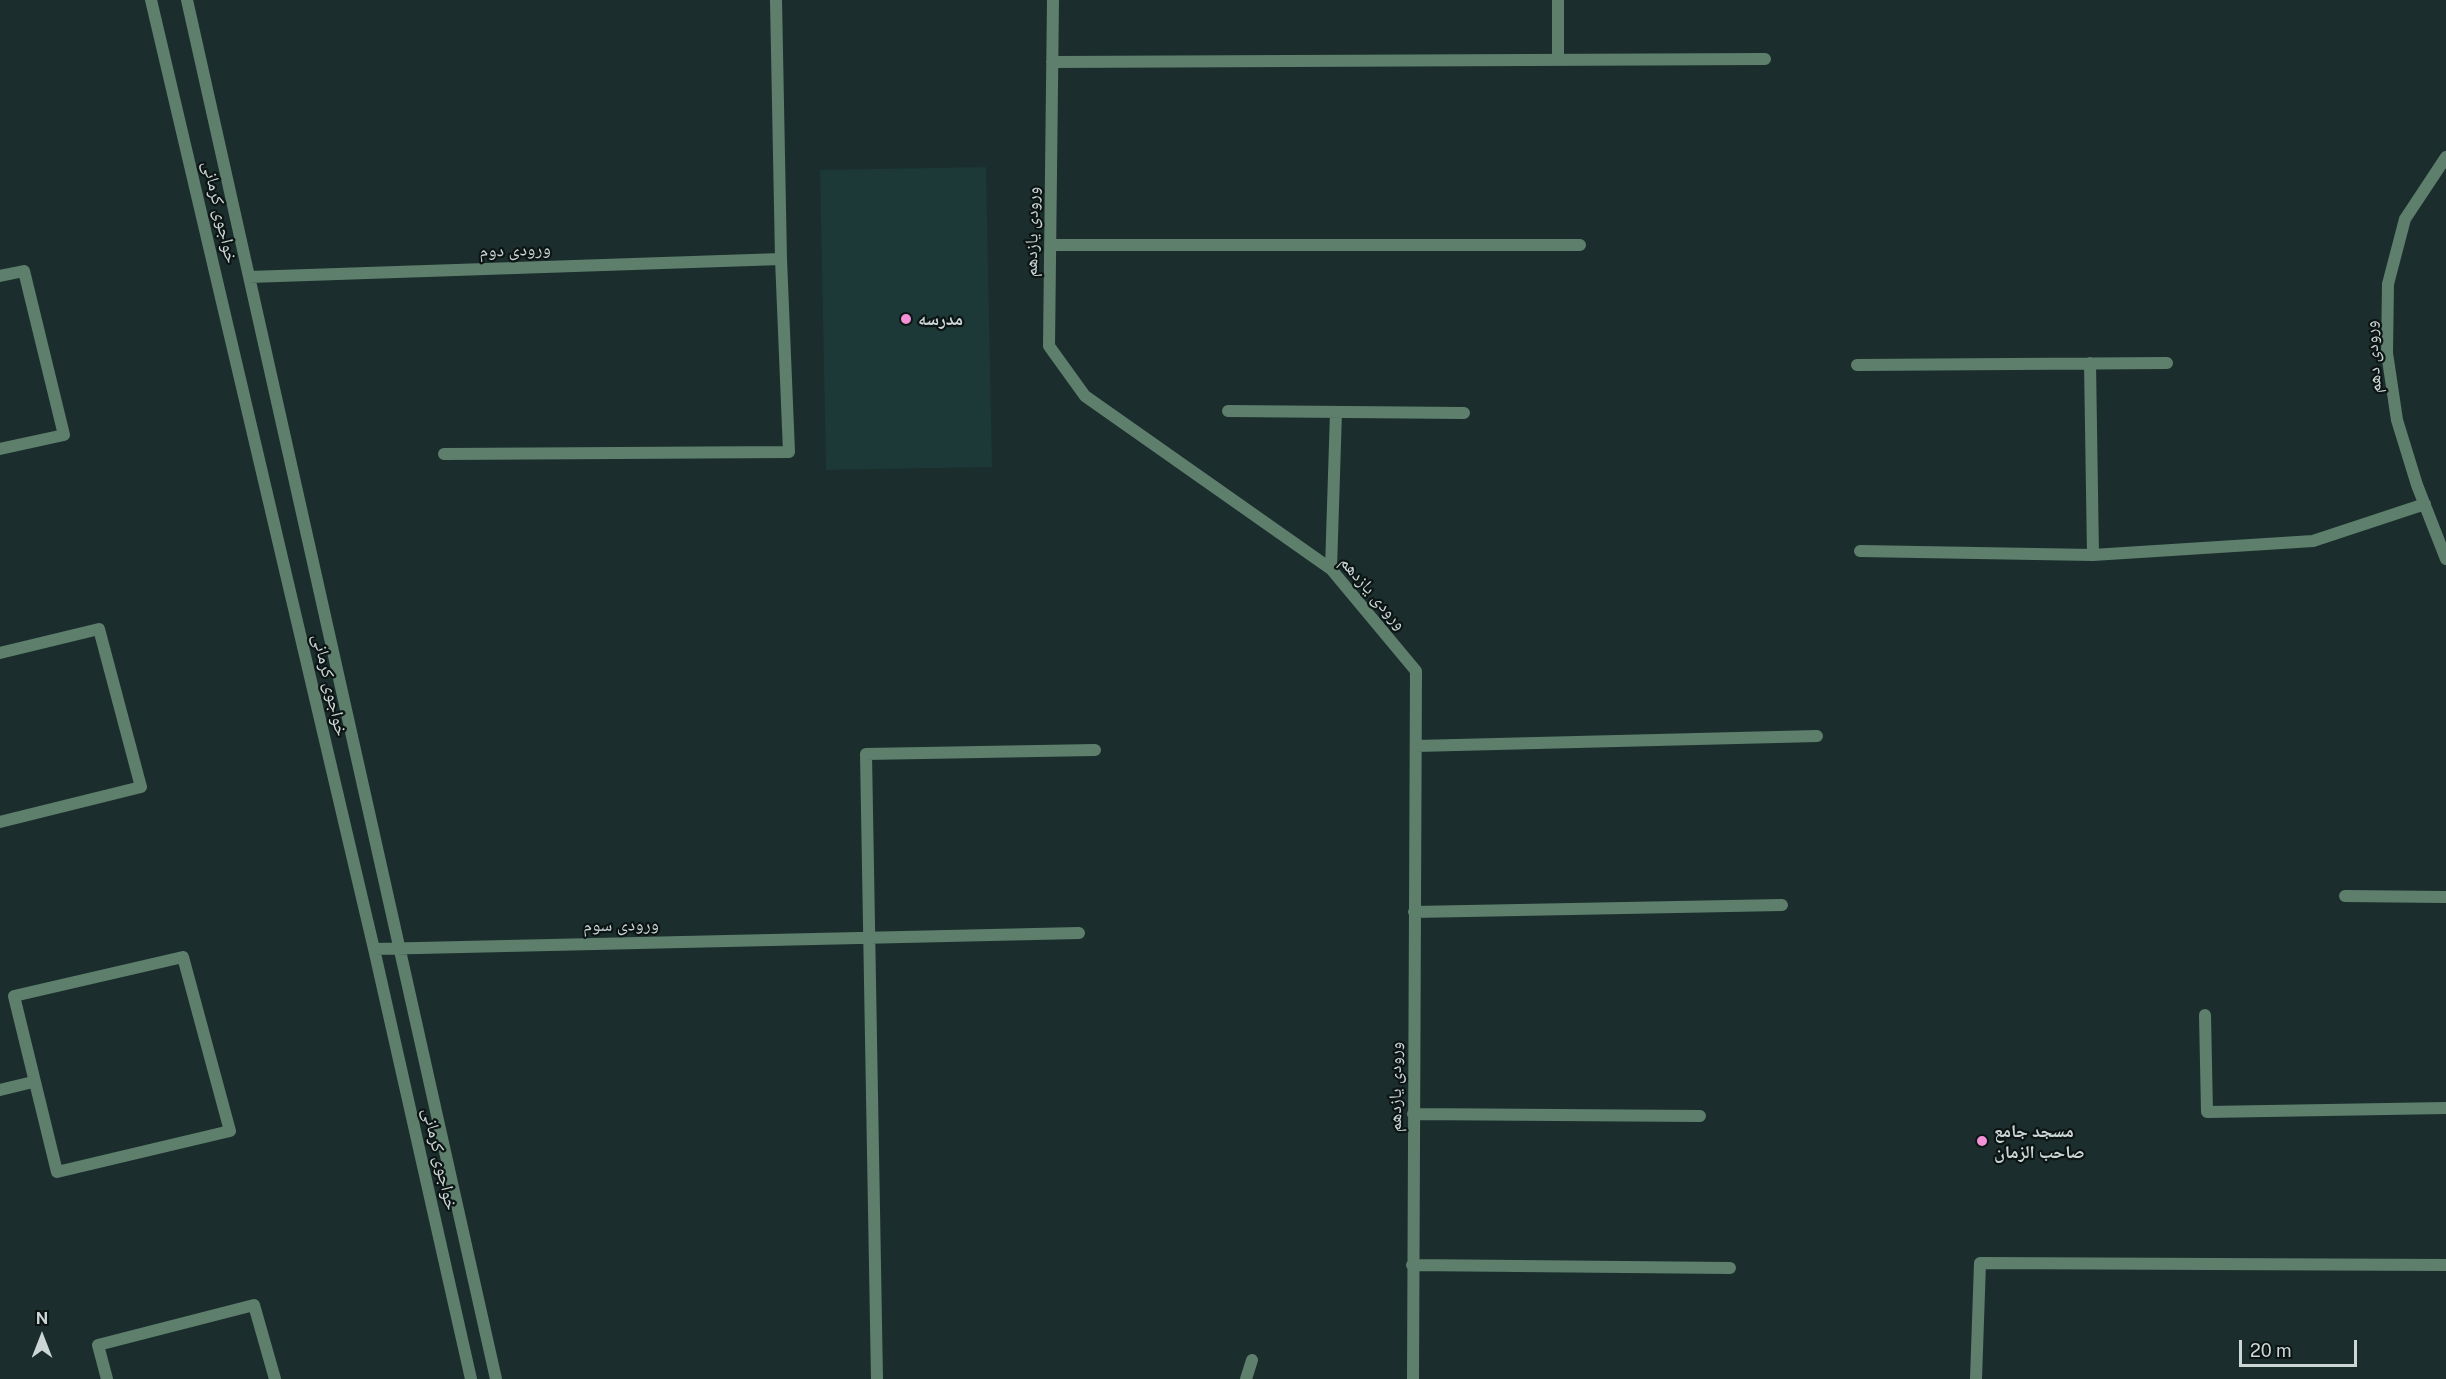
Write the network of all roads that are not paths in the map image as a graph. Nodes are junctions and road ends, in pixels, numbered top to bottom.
1 (152, 0) edge
2 (187, 0) edge
3 (776, 0) edge
4 (1053, 0) edge
5 (1558, 0) edge
6 (1765, 59) dead end
7 (1558, 60) junction
8 (1052, 62) junction
9 (2446, 158) edge
10 (1050, 244) junction
11 (1580, 244) dead end
12 (781, 259) junction
13 (0, 276) edge
14 (249, 277) junction
15 (2090, 363) junction
16 (2167, 363) dead end
17 (1857, 365) dead end
18 (1228, 411) dead end
19 (1336, 412) junction
20 (1464, 413) dead end
21 (0, 449) edge
22 (444, 454) dead end
23 (2425, 504) junction
24 (1860, 551) dead end
25 (2093, 555) junction
26 (2446, 560) edge
27 (1331, 569) junction
28 (0, 653) edge
29 (1817, 736) dead end
30 (1416, 746) junction
31 (1095, 750) dead end
32 (0, 822) edge
33 (2345, 896) dead end
34 (2446, 897) edge
35 (1782, 905) dead end
36 (1414, 912) junction
37 (1079, 933) dead end
38 (869, 938) junction
39 (400, 949) junction
40 (374, 950) junction
41 (2205, 1015) dead end
42 (33, 1082) junction
43 (0, 1090) edge
44 (2446, 1108) edge
45 (1413, 1114) junction
46 (1700, 1116) dead end
47 (1412, 1265) junction
48 (2446, 1266) edge
49 (1730, 1268) dead end
50 (1252, 1360) dead end
51 (107, 1379) edge
52 (275, 1379) edge
53 (471, 1379) edge
54 (496, 1379) edge
55 (877, 1379) edge
56 (1246, 1379) edge
57 (1413, 1379) edge
58 (1976, 1379) edge

1 - 40 street, خواجوی کرمانی
2 - 14 street, خواجوی کرمانی
3 - 12 street
4 - 8 street, ورودی یازدهم
5 - 7 street
6 - 7 street
7 - 8 street
8 - 10 street, ورودی یازدهم
9 - 23 street, ورودی دهم
10 - 11 street
10 - 27 street, ورودی یازدهم
12 - 14 street, ورودی دوم
12 - 22 street
13 - 21 street
14 - 39 street, خواجوی کرمانی
15 - 16 street
15 - 17 street
15 - 25 street
18 - 19 street
19 - 20 street
19 - 27 street
23 - 25 street
23 - 26 street, ورودی دهم
24 - 25 street
27 - 30 street, ورودی یازدهم
28 - 32 street
29 - 30 street
30 - 36 street, ورودی یازدهم
31 - 38 street
33 - 34 street
35 - 36 street
36 - 45 street, ورودی یازدهم
37 - 38 street, ورودی سوم
38 - 39 street, ورودی سوم
38 - 55 street
39 - 40 street, ورودی سوم
39 - 54 street, خواجوی کرمانی
40 - 53 street, خواجوی کرمانی
41 - 44 street
42 - 42 street
42 - 43 street
45 - 46 street
45 - 47 street, ورودی یازدهم
47 - 49 street
47 - 57 street, ورودی یازدهم
48 - 58 street
50 - 56 street
51 - 52 street

